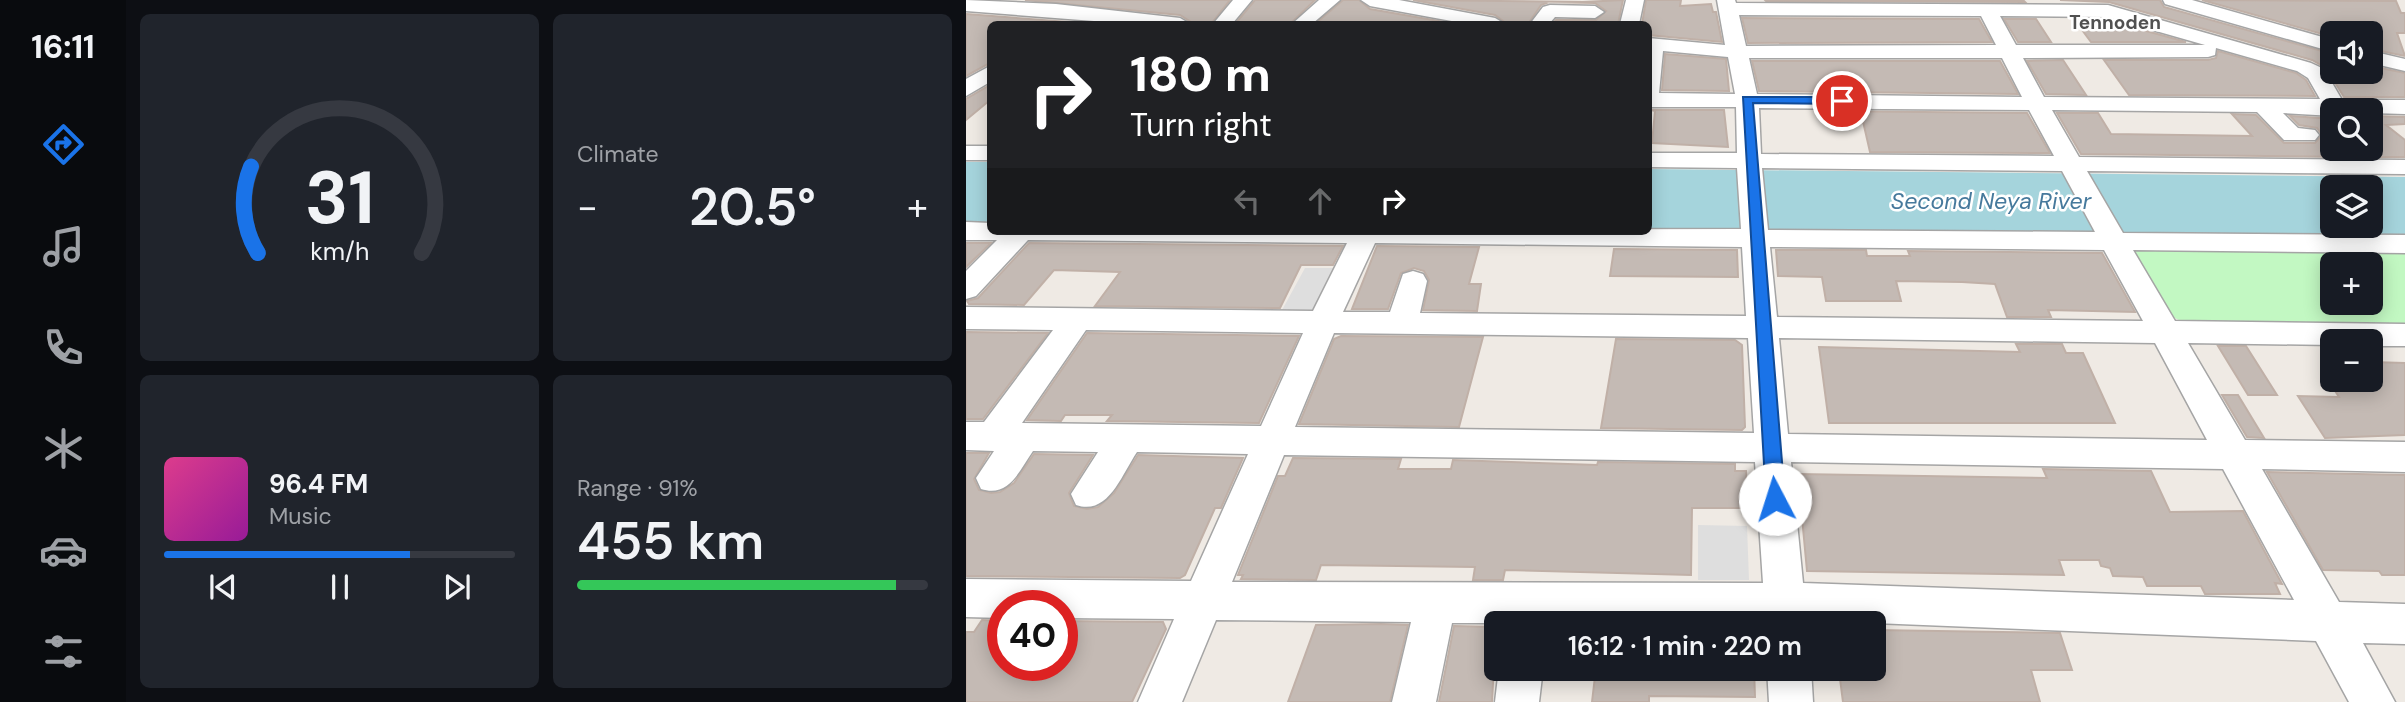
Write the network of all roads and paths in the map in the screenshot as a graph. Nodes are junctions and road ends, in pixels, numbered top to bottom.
1 (1122, 0) edge
2 (1243, 0) edge
3 (1331, 0) edge
4 (1635, 0) edge
5 (2172, 0) edge
6 (1017, 3) edge
7 (1727, 4) edge
8 (1379, 5) edge
9 (2078, 5) edge
10 (1166, 7) dead end
11 (969, 8) edge
12 (1987, 9) junction
13 (1595, 12) dead end
14 (1073, 13) edge
15 (1491, 16) edge
16 (1127, 21) edge
17 (1144, 21) edge
18 (1225, 21) edge
19 (1305, 21) edge
20 (1457, 21) edge
21 (1474, 21) edge
22 (1542, 21) edge
23 (1631, 21) edge
24 (2320, 42) edge
25 (1652, 44) edge
26 (2241, 51) junction
27 (1739, 52) junction
28 (2009, 52) junction
29 (2383, 60) edge
30 (980, 63) edge
31 (2405, 65) edge
32 (966, 89) edge
33 (966, 97) edge
34 (987, 97) edge
35 (1652, 98) edge
36 (2330, 98) edge
37 (1747, 100) junction
38 (2036, 103) junction
39 (2263, 106) junction
40 (2383, 107) edge
41 (2405, 107) edge
42 (2320, 108) edge
43 (2291, 135) dead end
44 (2383, 152) edge
45 (966, 153) edge
46 (987, 153) edge
47 (1652, 160) edge
48 (1749, 165) junction
49 (2075, 169) junction
50 (2403, 170) edge
51 (966, 231) edge
52 (987, 231) edge
53 (1652, 234) edge
54 (1017, 235) edge
55 (1365, 235) edge
56 (1756, 235) junction
57 (2115, 240) junction
58 (2405, 244) edge
59 (1413, 281) dead end
60 (966, 289) edge
61 (966, 318) edge
62 (1077, 320) junction
63 (1324, 322) junction
64 (1402, 323) junction
65 (1763, 328) junction
66 (2166, 332) junction
67 (2405, 335) edge
68 (994, 437) edge
69 (1126, 439) junction
70 (1274, 440) junction
71 (1771, 447) junction
72 (2233, 456) junction
73 (2405, 457) edge
74 (994, 478) dead end
75 (1089, 494) dead end
76 (966, 598) edge
77 (1207, 599) junction
78 (1436, 603) junction
79 (1509, 611) edge
80 (1785, 611) edge
81 (1886, 615) edge
82 (2330, 624) junction
83 (2405, 624) edge
84 (1519, 681) edge
85 (1790, 681) edge
86 (1160, 702) edge
87 (1414, 702) edge
88 (1517, 702) edge
89 (1791, 702) edge
90 (2373, 702) edge

1 - 14 street
2 - 18 street
3 - 19 street
4 - 23 street
5 - 24 street
6 - 11 street
6 - 14 street
7 - 12 street
7 - 27 street
8 - 20 street
9 - 12 street
9 - 26 street
10 - 17 street
12 - 28 street
13 - 22 street
14 - 16 street
15 - 21 street
25 - 27 street
26 - 28 street
26 - 36 street
27 - 28 street
27 - 37 street
28 - 38 street
29 - 31 street
30 - 32 street
33 - 34 street
35 - 37 street
37 - 38 street
37 - 48 street
38 - 39 street
38 - 49 street
39 - 42 street
39 - 43 street
40 - 41 street
44 - 50 street
45 - 46 street
47 - 48 street
48 - 49 street
48 - 56 street
49 - 50 street
49 - 57 street
51 - 52 street
53 - 56 street
54 - 60 street
55 - 63 street
56 - 57 street
56 - 65 street
57 - 58 street
57 - 66 street
59 - 64 street
61 - 62 street
62 - 63 street
62 - 68 street
63 - 64 street
63 - 70 street
64 - 65 street
65 - 66 street
65 - 71 street
66 - 67 street
66 - 72 street
68 - 69 street
68 - 74 street
69 - 70 street
69 - 75 street
70 - 71 street
70 - 77 street
71 - 72 street
71 - 80 street
72 - 73 street
72 - 82 street
76 - 77 street
77 - 78 street
77 - 86 street
78 - 79 street
78 - 87 street
81 - 82 street
82 - 83 street
82 - 90 street
84 - 88 street
85 - 89 street

